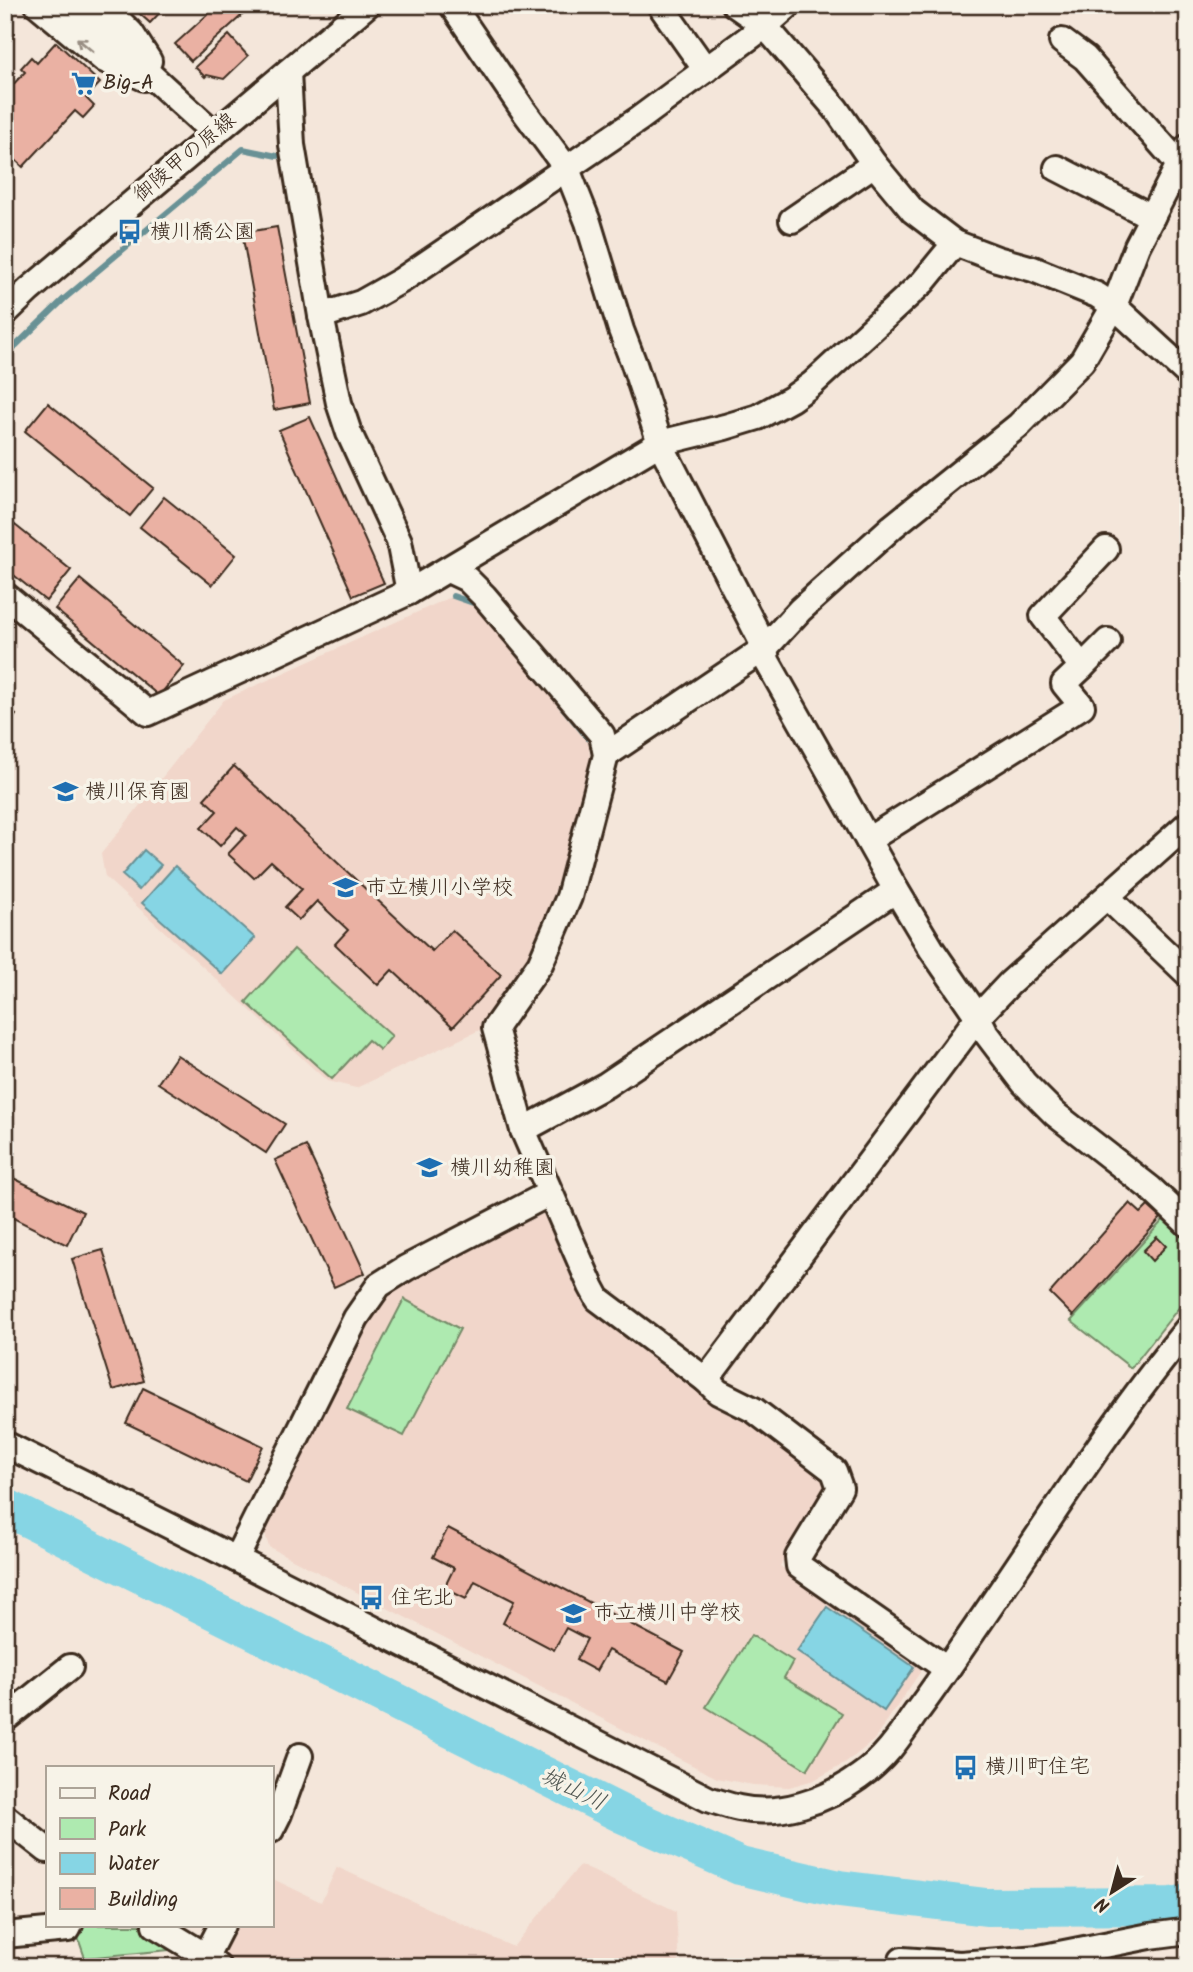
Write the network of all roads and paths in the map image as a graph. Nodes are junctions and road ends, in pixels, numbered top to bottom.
1 (38, 5) edge
2 (74, 5) edge
3 (103, 5) edge
4 (367, 5) edge
5 (452, 5) edge
6 (660, 5) edge
7 (734, 5) edge
8 (789, 5) edge
9 (765, 26) junction
10 (1062, 41) dead end
11 (706, 70) junction
12 (288, 72) junction
13 (166, 88) junction
14 (214, 133) junction
15 (1183, 155) edge
16 (874, 164) junction
17 (567, 169) junction
18 (1057, 169) dead end
19 (1152, 217) junction
20 (792, 220) dead end
21 (955, 243) junction
22 (1114, 306) junction
23 (5, 313) edge
24 (321, 316) junction
25 (1188, 374) edge
26 (660, 443) junction
27 (1108, 549) dead end
28 (448, 570) junction
29 (409, 592) junction
30 (5, 596) edge
31 (1108, 641) dead end
32 (765, 648) junction
33 (1083, 667) junction
34 (606, 754) junction
35 (1188, 824) edge
36 (868, 840) junction
37 (896, 890) junction
38 (1107, 897) junction
39 (1188, 974) edge
40 (978, 1017) junction
41 (523, 1130) junction
42 (551, 1193) junction
43 (1188, 1224) edge
44 (1188, 1328) edge
45 (706, 1380) junction
46 (5, 1444) edge
47 (236, 1559) junction
48 (71, 1667) dead end
49 (947, 1670) junction
50 (5, 1719) edge
51 (300, 1756) dead end
52 (5, 1817) edge
53 (273, 1826) edge
54 (46, 1849) edge
55 (70, 1926) edge
56 (157, 1926) edge
57 (222, 1926) edge
58 (1188, 1931) edge
59 (5, 1935) edge
60 (902, 1960) dead end
61 (212, 1961) edge

13 -> 1 street
2 - 13 street
3 - 13 street
4 - 12 street, 御陵甲の原線
5 - 17 street
6 - 11 street
7 - 9 street
8 - 9 street
9 - 11 street
9 - 16 street
10 - 15 street
11 - 17 street
12 - 14 street, 御陵甲の原線
12 - 24 street
13 - 14 street
14 - 23 street, 御陵甲の原線
15 - 19 street
16 - 20 street
16 - 21 street
17 - 24 street
17 - 26 street
18 - 19 street
19 - 22 street
21 - 22 street
21 - 26 street
22 - 25 street
22 - 32 street
24 - 29 street
26 - 28 street
26 - 32 street
27 - 33 street
28 - 29 street
28 - 34 street
29 - 30 street
31 - 33 street
32 - 34 street
32 - 36 street
33 - 36 street
34 - 41 street
35 - 38 street
36 - 37 street
37 - 40 street
37 - 41 street
38 - 39 street
38 - 40 street
40 - 43 street
40 - 45 street
41 - 42 street
42 - 45 street
42 - 47 street
44 - 49 street
45 - 49 street
46 - 47 street
47 - 49 street
48 - 50 street
51 - 53 street
52 - 54 street
55 - 59 street
56 - 61 street
57 - 61 street
58 - 60 street

